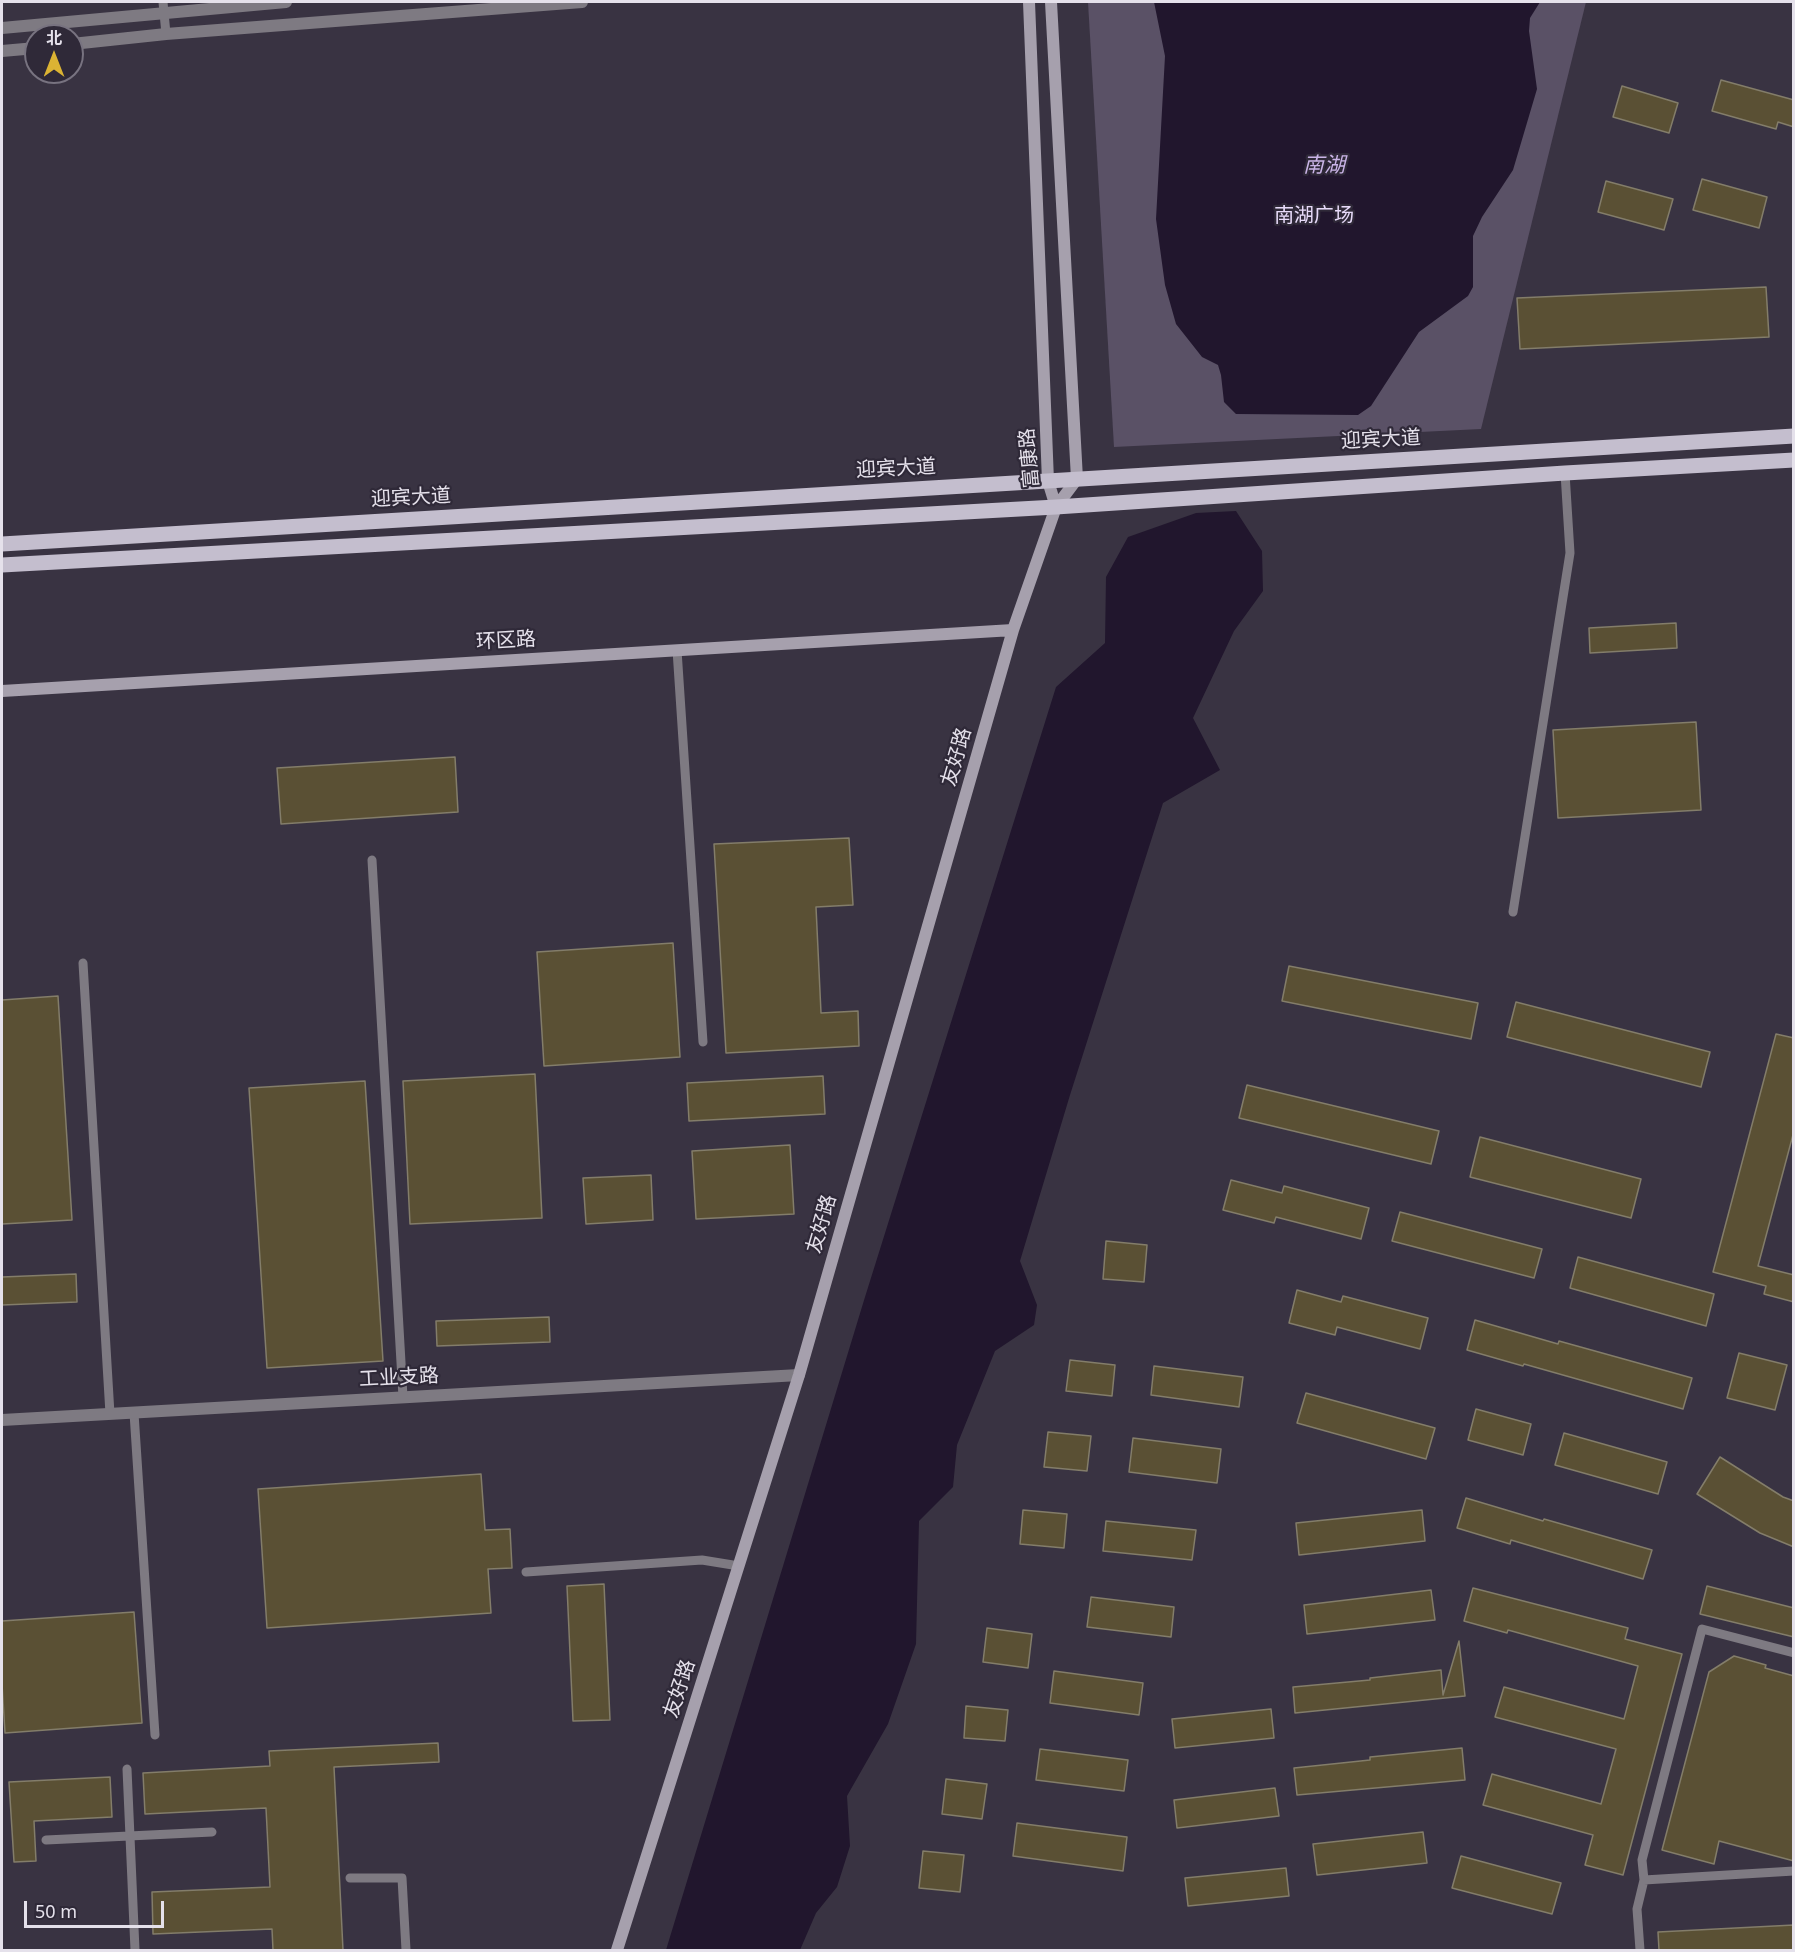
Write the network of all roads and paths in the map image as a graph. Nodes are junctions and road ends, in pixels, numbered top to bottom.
1 (286, 2) edge
2 (581, 2) edge
3 (1029, 2) edge
4 (1051, 2) edge
5 (164, 7) edge
6 (2, 28) edge
7 (166, 34) junction
8 (84, 43) edge
9 (24, 49) edge
10 (2, 51) edge
11 (1794, 436) edge
12 (1794, 460) edge
13 (1565, 473) junction
14 (1077, 479) junction
15 (1048, 481) junction
16 (1056, 507) junction
17 (2, 544) edge
18 (2, 565) edge
19 (1014, 630) junction
20 (676, 650) junction
21 (2, 691) edge
22 (372, 860) dead end
23 (1513, 912) dead end
24 (83, 963) dead end
25 (703, 1042) dead end
26 (799, 1375) junction
27 (404, 1397) junction
28 (134, 1413) junction
29 (110, 1414) junction
30 (2, 1420) edge
31 (739, 1566) junction
32 (526, 1572) dead end
33 (1794, 1653) edge
34 (155, 1735) dead end
35 (127, 1770) dead end
36 (212, 1832) dead end
37 (130, 1836) junction
38 (46, 1840) dead end
39 (1794, 1871) edge
40 (350, 1878) dead end
41 (1644, 1880) junction
42 (135, 1950) edge
43 (406, 1950) edge
44 (617, 1950) edge
45 (1640, 1950) edge

1 - 5 street
2 - 7 street
3 - 15 street, 富康路
4 - 14 street
5 - 6 street
5 - 7 lane
7 - 8 street
9 - 10 street
11 - 14 main road, 迎宾大道
12 - 13 main road
13 - 16 main road
13 - 23 lane
14 - 15 main road, 迎宾大道
14 - 16 street, 富康路
15 - 16 street, 富康路
15 - 17 main road, 迎宾大道
16 - 18 main road
16 - 19 street, 友好路
19 - 20 street, 环区路
19 - 26 street, 友好路
20 - 21 street, 环区路
20 - 25 lane
22 - 27 lane
24 - 29 lane
26 - 27 street, 工业支路
26 - 31 street, 友好路
27 - 28 street, 工业支路
28 - 29 street, 工业支路
28 - 34 lane
29 - 30 street, 工业支路
31 - 32 lane
31 - 44 street, 友好路
33 - 41 lane
35 - 37 lane
36 - 37 lane
37 - 38 lane
37 - 42 lane
39 - 41 lane
40 - 43 lane
41 - 45 lane

